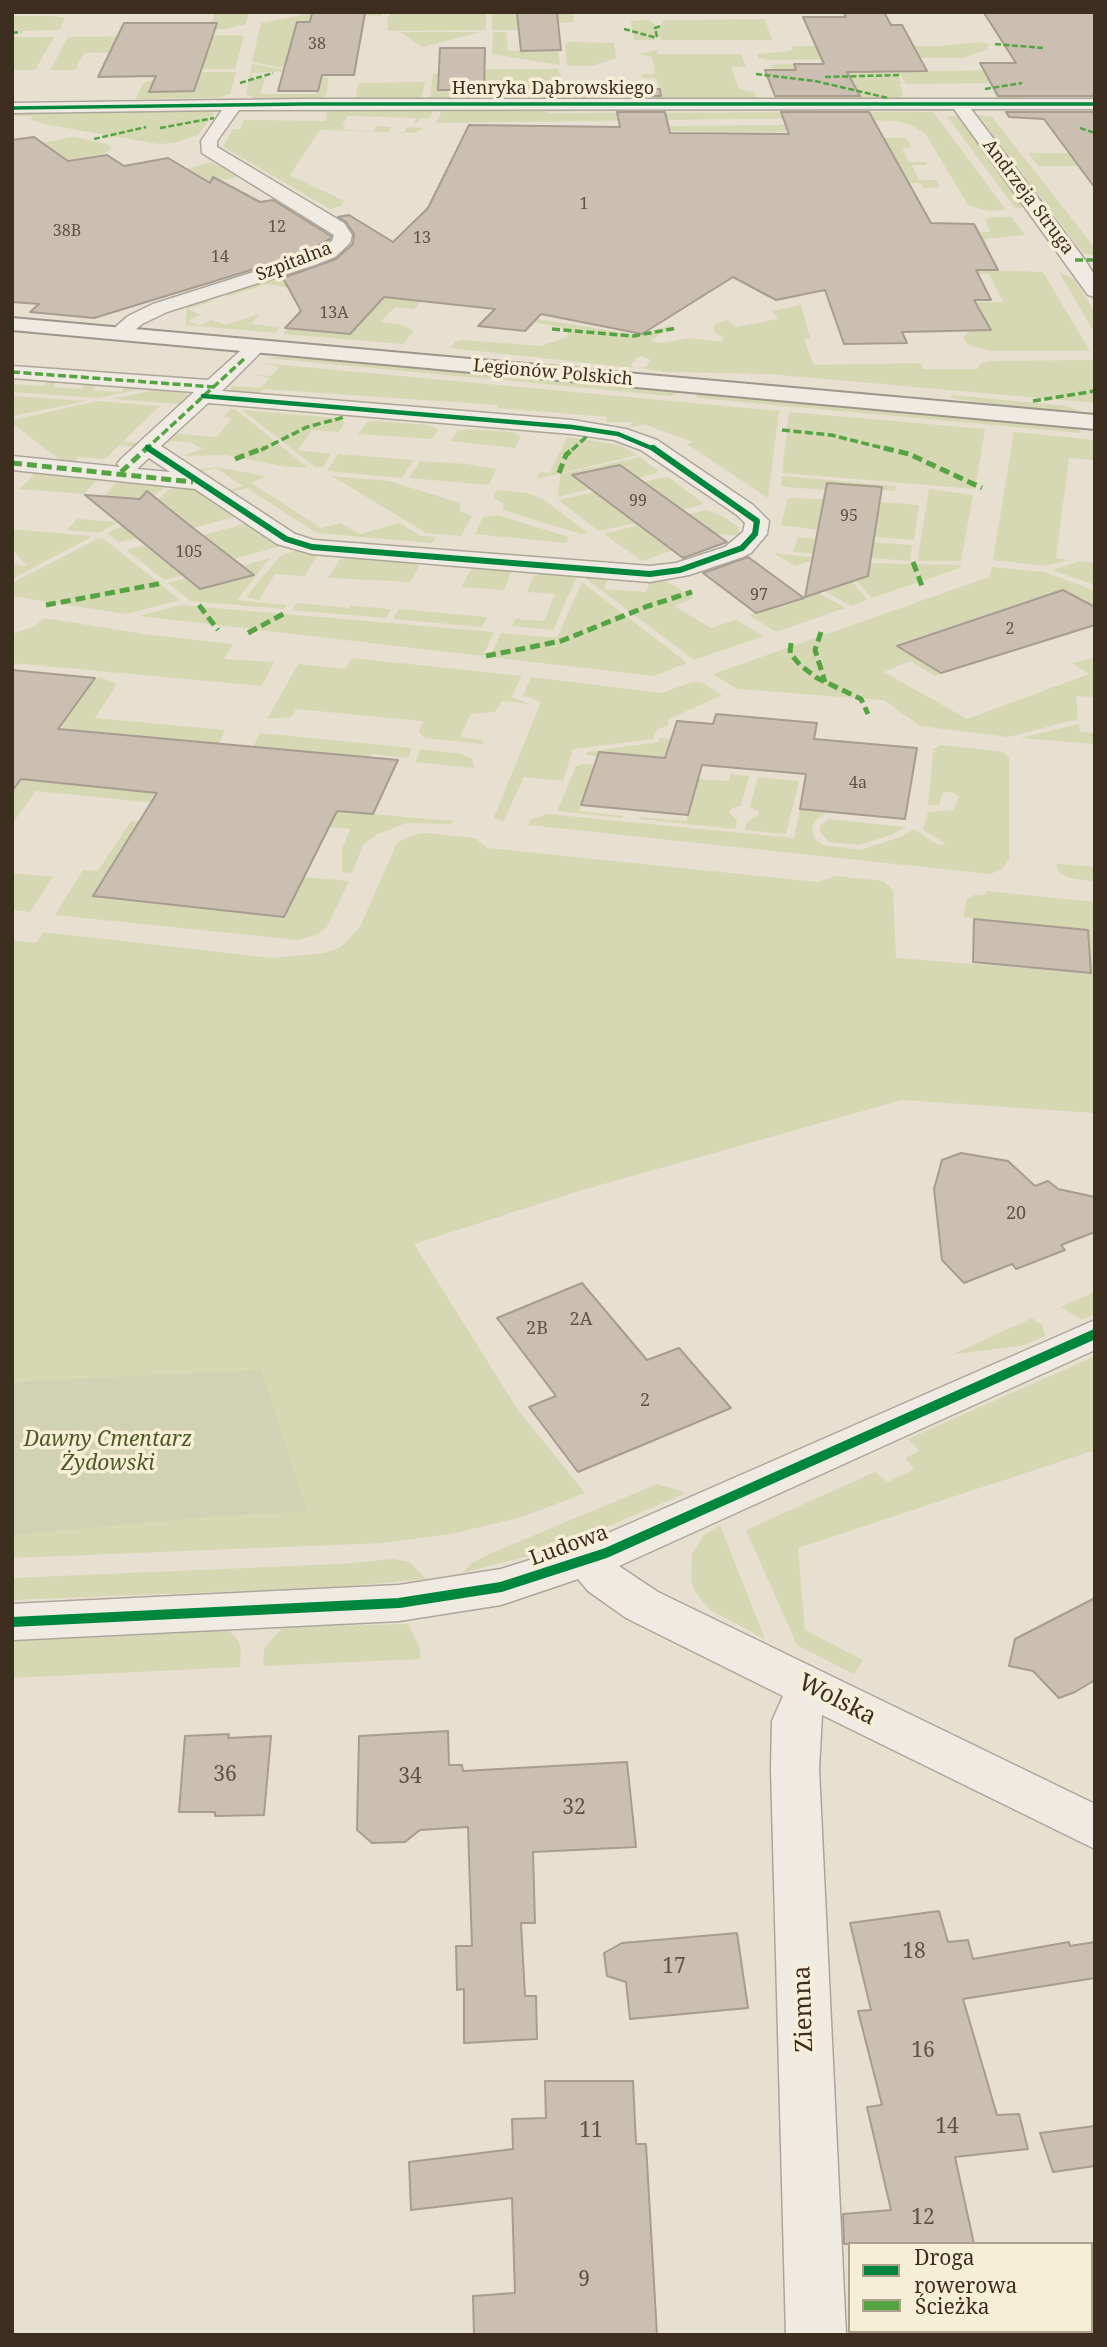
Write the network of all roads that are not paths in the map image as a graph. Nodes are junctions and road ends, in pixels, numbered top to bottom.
1 (959, 104) junction
2 (1095, 104) edge
3 (234, 105) junction
4 (12, 108) edge
5 (1085, 260) edge
6 (1095, 290) edge
7 (12, 324) edge
8 (119, 334) junction
9 (257, 346) junction
10 (12, 372) edge
11 (209, 392) junction
12 (1095, 422) edge
13 (148, 447) junction
14 (12, 463) edge
15 (121, 472) junction
16 (198, 482) junction
17 (1095, 1335) edge
18 (588, 1560) junction
19 (12, 1622) edge
20 (813, 1687) junction
21 (1095, 1828) edge
22 (816, 2335) edge

1 - 2 street, Henryka Dąbrowskiego
1 - 3 street, Henryka Dąbrowskiego
1 - 5 street, Andrzeja Struga
3 - 4 street, Henryka Dąbrowskiego
3 - 8 street, Szpitalna
5 - 6 street, Andrzeja Struga
7 - 8 street, Legionów Polskich
8 - 9 street, Legionów Polskich
9 - 11 street
9 - 12 street, Legionów Polskich
10 - 11 street
11 - 13 street
11 - 16 street
13 - 15 street
13 - 16 street
14 - 15 street
15 - 16 street
17 - 18 street, Ludowa
18 - 19 street, Ludowa
18 - 20 street, Wolska
20 - 21 street, Wolska
20 - 22 street, Ziemna

